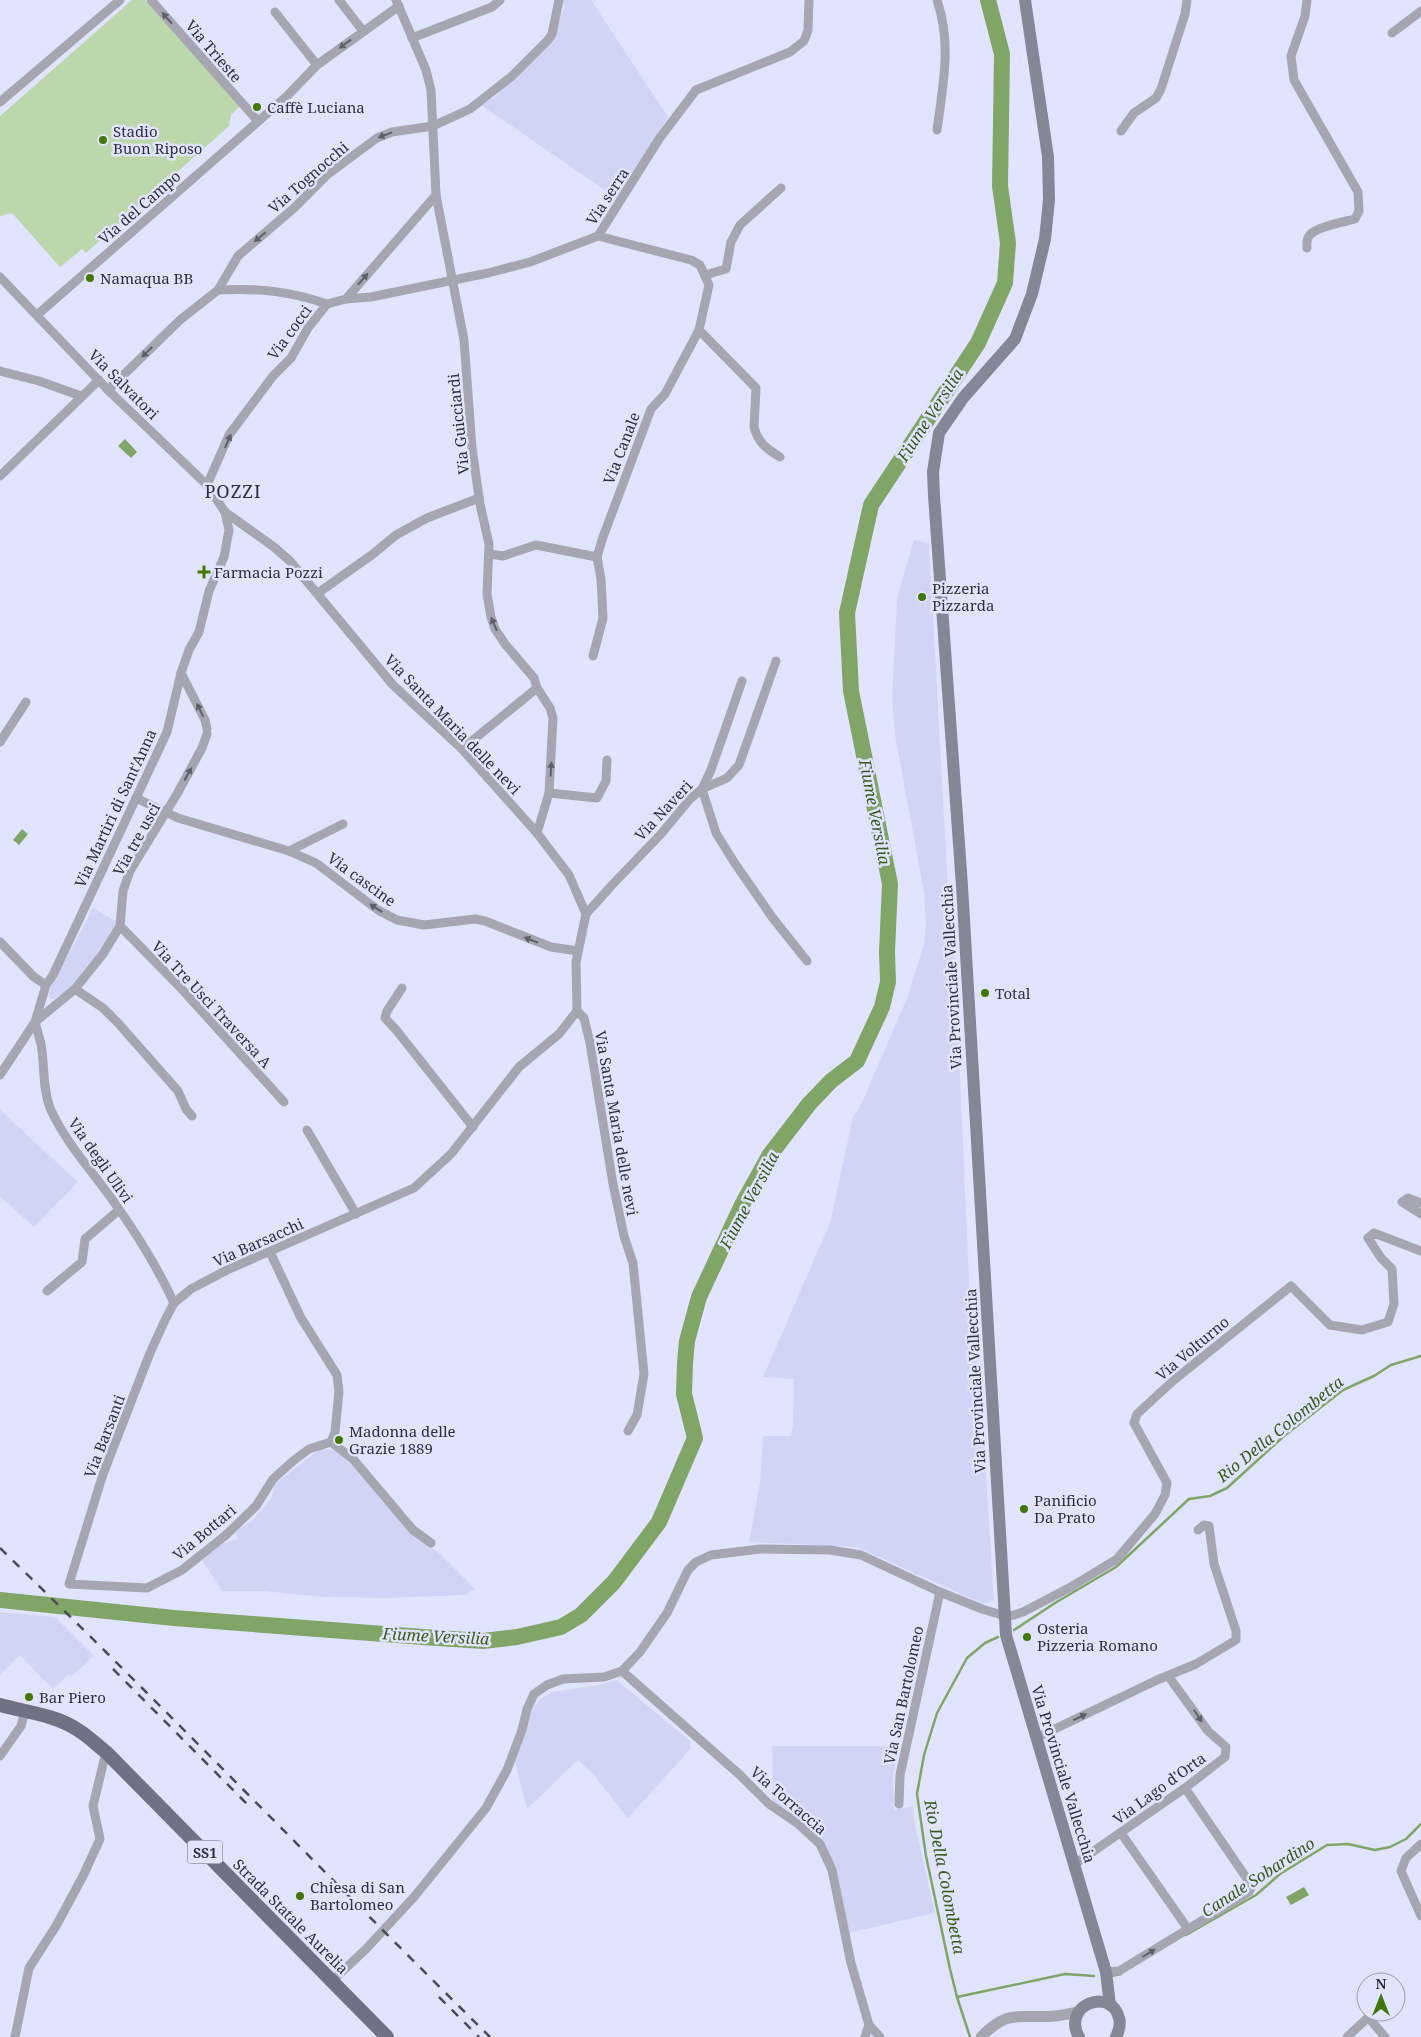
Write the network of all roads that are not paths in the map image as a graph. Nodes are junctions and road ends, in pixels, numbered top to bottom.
1 (120, 0) edge
2 (151, 0) edge
3 (338, 0) edge
4 (500, 0) edge
5 (559, 0) edge
6 (809, 0) edge
7 (937, 0) edge
8 (1024, 0) edge
9 (1187, 0) edge
10 (1307, 0) edge
11 (397, 3) edge
12 (1421, 11) edge
13 (275, 12) dead end
14 (363, 31) junction
15 (1392, 33) dead end
16 (412, 38) junction
17 (317, 65) junction
18 (0, 102) edge
19 (257, 120) junction
20 (433, 126) junction
21 (937, 130) dead end
22 (1121, 131) dead end
23 (780, 188) dead end
24 (436, 195) junction
25 (598, 236) junction
26 (1307, 248) dead end
27 (705, 275) junction
28 (0, 277) edge
29 (453, 280) junction
30 (218, 290) junction
31 (346, 299) junction
32 (327, 304) junction
33 (37, 315) junction
34 (699, 330) junction
35 (0, 371) edge
36 (99, 380) junction
37 (108, 390) junction
38 (81, 396) junction
39 (780, 457) dead end
40 (0, 476) edge
41 (207, 485) junction
42 (479, 498) junction
43 (225, 512) junction
44 (490, 554) junction
45 (597, 557) junction
46 (318, 593) junction
47 (593, 656) dead end
48 (776, 661) dead end
49 (181, 673) junction
50 (742, 681) dead end
51 (537, 688) junction
52 (26, 702) dead end
53 (0, 742) edge
54 (462, 749) junction
55 (607, 760) dead end
56 (702, 789) junction
57 (549, 793) junction
58 (136, 798) junction
59 (166, 812) junction
60 (343, 824) dead end
61 (537, 833) junction
62 (289, 851) junction
63 (586, 914) junction
64 (120, 926) junction
65 (0, 942) edge
66 (578, 951) junction
67 (807, 961) dead end
68 (46, 985) junction
69 (402, 988) dead end
70 (75, 989) junction
71 (577, 1011) junction
72 (35, 1022) junction
73 (0, 1075) edge
74 (284, 1102) dead end
75 (192, 1116) dead end
76 (473, 1127) junction
77 (307, 1130) dead end
78 (1421, 1203) edge
79 (119, 1210) junction
80 (356, 1214) junction
81 (1421, 1214) edge
82 (1421, 1251) edge
83 (270, 1252) junction
84 (48, 1291) dead end
85 (174, 1303) junction
86 (628, 1431) dead end
87 (331, 1442) junction
88 (1198, 1530) dead end
89 (431, 1543) dead end
90 (69, 1584) joint
91 (940, 1592) junction
92 (1005, 1616) junction
93 (622, 1671) junction
94 (1169, 1677) junction
95 (0, 1705) edge
96 (24, 1712) junction
97 (1036, 1738) junction
98 (106, 1752) junction
99 (0, 1756) edge
100 (1185, 1788) junction
101 (899, 1804) dead end
102 (1121, 1833) junction
103 (1421, 1844) edge
104 (1075, 1864) junction
105 (1421, 1916) edge
106 (1188, 1929) junction
107 (1106, 1972) junction
108 (332, 1981) junction
109 (1093, 2002) junction
110 (1110, 2005) junction
111 (1078, 2012) junction
112 (1055, 2016) junction
113 (1363, 2022) edge
114 (1375, 2022) edge
115 (869, 2025) junction
116 (1119, 2034) edge
117 (1078, 2035) edge
118 (15, 2037) edge
119 (387, 2037) edge
120 (865, 2037) edge
121 (880, 2037) edge
122 (981, 2037) edge
123 (1347, 2037) edge
124 (1385, 2037) edge

1 - 18 street
19 -> 2 street, Via Trieste
3 - 14 street
4 - 16 street
5 - 20 street, Via Tognocchi
6 - 25 street, Via serra
7 - 21 street
8 - 92 main road, Via Provinciale Vallecchia
9 - 22 street
10 - 26 street
11 - 14 street, Via del Campo
11 - 16 street, Via Guicciardi
12 - 15 street
13 - 17 street
14 -> 17 street, Via del Campo
16 - 20 street, Via Guicciardi
17 - 19 street, Via del Campo
19 - 33 street, Via del Campo
20 - 24 street, Via Guicciardi
20 -> 30 street, Via Tognocchi
23 - 27 street
24 - 29 street, Via Guicciardi
31 -> 24 street
25 - 27 street
25 - 29 street, Via serra
27 - 34 street, Via Canale
28 - 33 street, Via Salvatori
29 - 31 street, Via serra
29 - 42 street, Via Guicciardi
30 - 32 street
30 -> 37 street, Via Tognocchi
31 - 32 street, Via cocci
41 -> 32 street, Via cocci
33 - 36 street, Via Salvatori
34 - 39 street
34 - 45 street, Via Canale
35 - 38 street
36 - 37 street, Via Salvatori
36 - 38 street
37 - 41 street, Via Salvatori
38 - 40 street
41 - 43 street, Via Salvatori
42 - 44 street, Via Guicciardi
42 - 46 street
43 - 46 street, Via Santa Maria delle nevi
43 - 49 street, Via Martiri di Sant'Anna
44 - 45 street
51 -> 44 street, Via Guicciardi
45 - 47 street, Via Canale
46 - 54 street, Via Santa Maria delle nevi
48 - 56 street
49 - 58 street, Via Martiri di Sant'Anna
59 -> 49 street, Via tre usci
50 - 56 street, Via Naveri
51 - 54 street
57 -> 51 street, Via Guicciardi
52 - 53 street
54 - 61 street, Via Santa Maria delle nevi
55 - 57 street
56 - 63 street, Via Naveri
56 - 67 street
57 - 61 street, Via Guicciardi
58 - 59 street, Via cascine
58 - 68 street, Via Martiri di Sant'Anna
59 - 62 street, Via cascine
59 - 64 street, Via tre usci
60 - 62 street
61 - 63 street, Via Santa Maria delle nevi
66 -> 62 street, Via cascine
63 - 66 street, Via Santa Maria delle nevi
64 - 70 street, Via tre usci
64 - 74 street, Via Tre Usci Traversa A
65 - 68 street
66 - 71 street, Via Santa Maria delle nevi
68 - 72 street, Via Martiri di Sant'Anna
69 - 76 street
70 - 72 street, Via tre usci
70 - 75 street
71 - 76 street, Via Barsacchi
71 - 86 street, Via Santa Maria delle nevi
72 - 73 street, Via Martiri di Sant'Anna
72 - 79 street, Via degli Ulivi
76 - 80 street, Via Barsacchi
77 - 80 street
78 - 81 street
79 - 84 street
79 - 85 street, Via degli Ulivi
80 - 83 street, Via Barsacchi
82 - 92 street, Via Volturno
83 - 85 street, Via Barsacchi
83 - 87 street
85 - 90 street, Via Barsanti
87 - 89 street
87 - 90 street, Via Bottari
88 - 94 street
91 - 92 street
91 - 93 street
91 - 101 street, Via San Bartolomeo
92 - 97 main road, Via Provinciale Vallecchia
93 - 108 street
93 - 115 street, Via Torraccia
97 -> 94 street
94 -> 100 street, Via Lago d'Orta
95 - 96 main road, Strada Statale Aurelia / SS1
96 - 98 main road, Strada Statale Aurelia / SS1
96 - 99 street
97 - 104 main road, Via Provinciale Vallecchia
98 - 108 main road, Strada Statale Aurelia / SS1
98 - 118 street
100 - 102 street, Via Lago d'Orta
100 - 106 street
102 - 104 street, Via Lago d'Orta
102 - 106 street
103 - 105 street
104 - 107 main road, Via Provinciale Vallecchia
107 -> 106 street
107 - 109 main road
107 - 110 main road, Via Provinciale Vallecchia
108 - 119 main road, Strada Statale Aurelia / SS1
109 - 110 main road
109 - 111 main road
110 - 116 main road, Via Provinciale Vallecchia
111 - 112 street
111 - 117 main road
112 - 117 street
112 - 122 street
113 - 123 street
114 - 124 street
115 - 120 street
115 - 121 street, Via Torraccia

